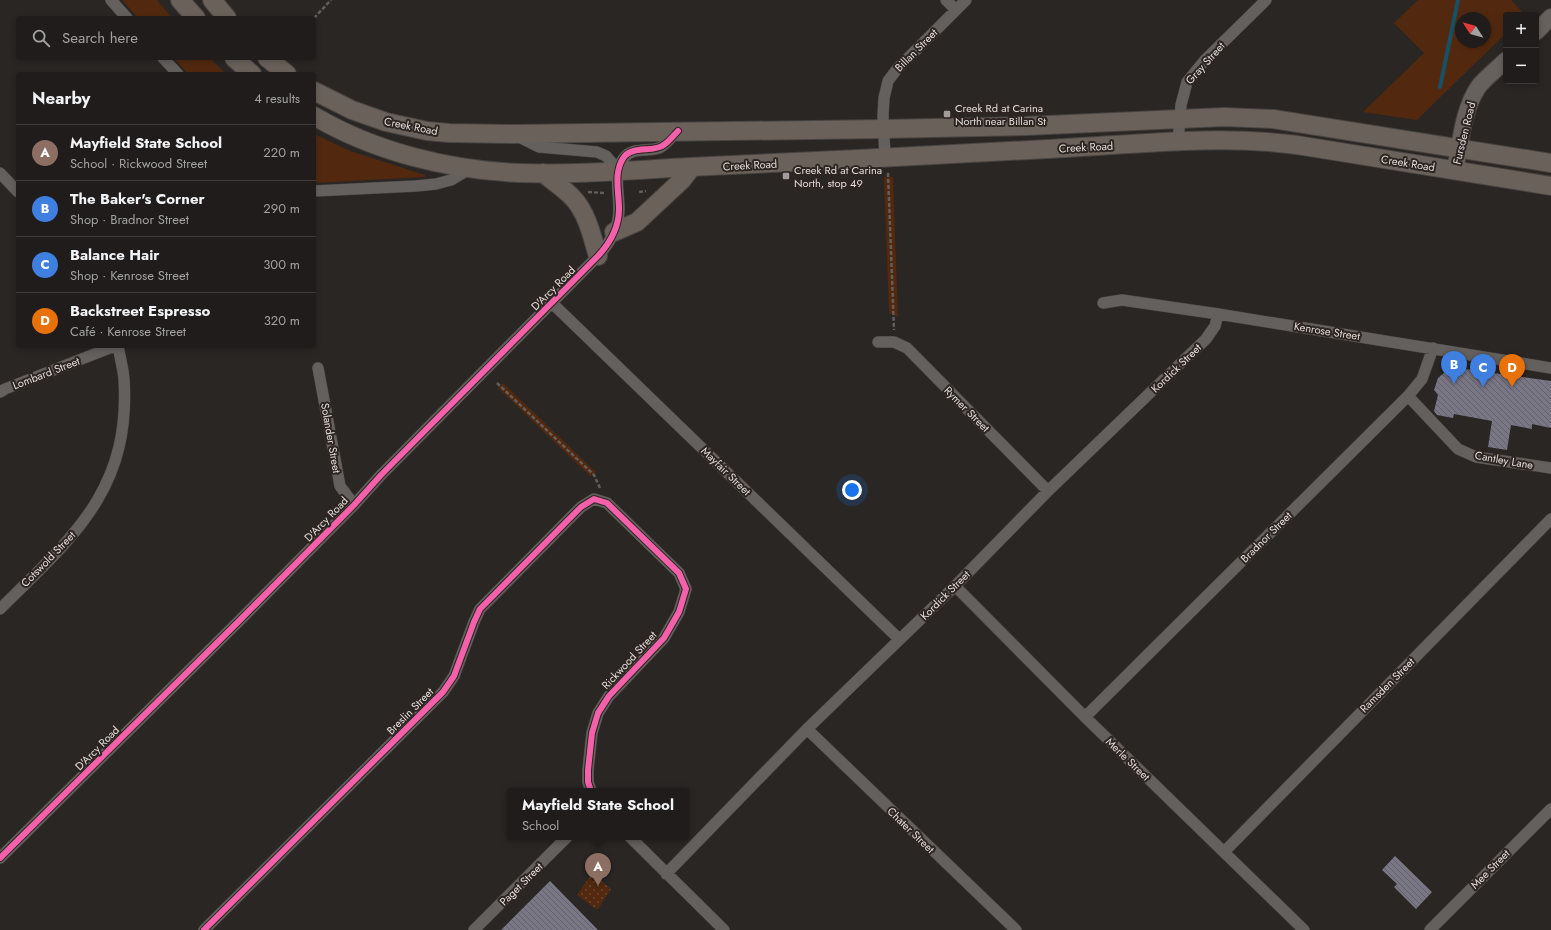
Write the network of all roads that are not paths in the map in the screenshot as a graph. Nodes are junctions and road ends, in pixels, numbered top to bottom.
1 (111, 0) edge
2 (180, 0) edge
3 (212, 0) edge
4 (946, 0) edge
5 (966, 0) edge
6 (1266, 0) edge
7 (956, 10) junction
8 (125, 16) edge
9 (194, 16) edge
10 (225, 16) edge
11 (1551, 17) edge
12 (1539, 29) edge
13 (165, 60) edge
14 (236, 60) edge
15 (270, 60) edge
16 (1503, 63) edge
17 (176, 72) edge
18 (250, 72) edge
19 (284, 72) edge
20 (316, 92) edge
21 (316, 117) edge
22 (1179, 119) junction
23 (883, 129) junction
24 (678, 131) junction
25 (515, 134) junction
26 (1178, 142) junction
27 (1459, 148) junction
28 (884, 157) junction
29 (1551, 163) edge
30 (692, 167) junction
31 (471, 168) junction
32 (618, 170) junction
33 (1455, 170) junction
34 (0, 172) edge
35 (543, 173) junction
36 (1551, 186) edge
37 (16, 190) edge
38 (316, 191) edge
39 (614, 232) junction
40 (598, 256) junction
41 (552, 303) junction
42 (1103, 303) dead end
43 (1218, 314) junction
44 (878, 342) dead end
45 (112, 348) edge
46 (117, 348) edge
47 (1433, 348) junction
48 (318, 368) dead end
49 (1551, 368) edge
50 (0, 392) edge
51 (1408, 396) junction
52 (1551, 468) edge
53 (1048, 491) junction
54 (607, 503) joint
55 (354, 505) junction
56 (1551, 519) edge
57 (954, 586) junction
58 (0, 609) edge
59 (899, 639) junction
60 (1085, 717) junction
61 (807, 729) junction
62 (590, 788) edge
63 (1551, 809) edge
64 (564, 840) edge
65 (633, 840) edge
66 (1224, 852) junction
67 (0, 858) edge
68 (666, 874) junction
69 (204, 930) edge
70 (474, 930) edge
71 (724, 930) edge
72 (1016, 930) edge
73 (1304, 930) edge
74 (1430, 930) edge

1 - 8 street
2 - 9 main road
3 - 10 main road
4 - 7 street
5 - 7 street, Billan Street
6 - 22 street, Gray Street
7 - 23 street, Billan Street
11 - 12 street
13 - 17 street
14 - 18 main road
15 - 19 main road
16 - 27 street, Fursden Road
20 - 25 main road, Creek Road
21 - 31 main road, Creek Road
22 - 23 main road, Creek Road
22 - 26 street, Gray Street
22 - 27 main road, Creek Road
23 - 24 main road, Creek Road
23 - 28 street, Billan Street
24 - 25 main road, Creek Road
24 - 32 street
25 - 32 street, Creek Road
26 - 28 main road, Creek Road
26 - 33 main road, Creek Road
27 - 29 main road, Creek Road
27 - 33 street, Fursden Road
28 - 30 main road, Creek Road
30 - 32 main road, Creek Road
30 - 39 main road
31 - 35 main road, Creek Road
31 - 38 street
32 - 35 main road, Creek Road
32 - 39 street, D'Arcy Road
33 - 36 main road, Creek Road
34 - 37 street
35 - 40 main road
39 - 40 street, D'Arcy Road
40 - 41 street, D'Arcy Road
41 - 55 street, D'Arcy Road
41 - 59 street, Mayfair Street
42 - 43 street, Kenrose Street
43 - 47 street, Kenrose Street
43 - 53 street, Kordick Street
44 - 53 street, Rymer Street
45 - 50 street, Lombard Street
46 - 58 street, Cotswold Street
47 - 49 street, Kenrose Street
47 - 51 street, Bradnor Street
48 - 55 street, Solander Street
51 - 52 street, Cantley Lane
51 - 60 street, Bradnor Street
53 - 57 street, Kordick Street
54 - 62 street, Rickwood Street
54 - 69 street, Breslin Street
55 - 67 street, D'Arcy Road
56 - 66 street, Ramsden Street
57 - 59 street, Kordick Street
57 - 60 street, Merle Street
59 - 61 street, Kordick Street
60 - 66 street, Merle Street
61 - 68 street, Kordick Street
61 - 72 street, Chater Street
63 - 74 street, Mee Street
64 - 70 street, Paget Street
65 - 68 street
66 - 73 street, Merle Street
68 - 71 street

